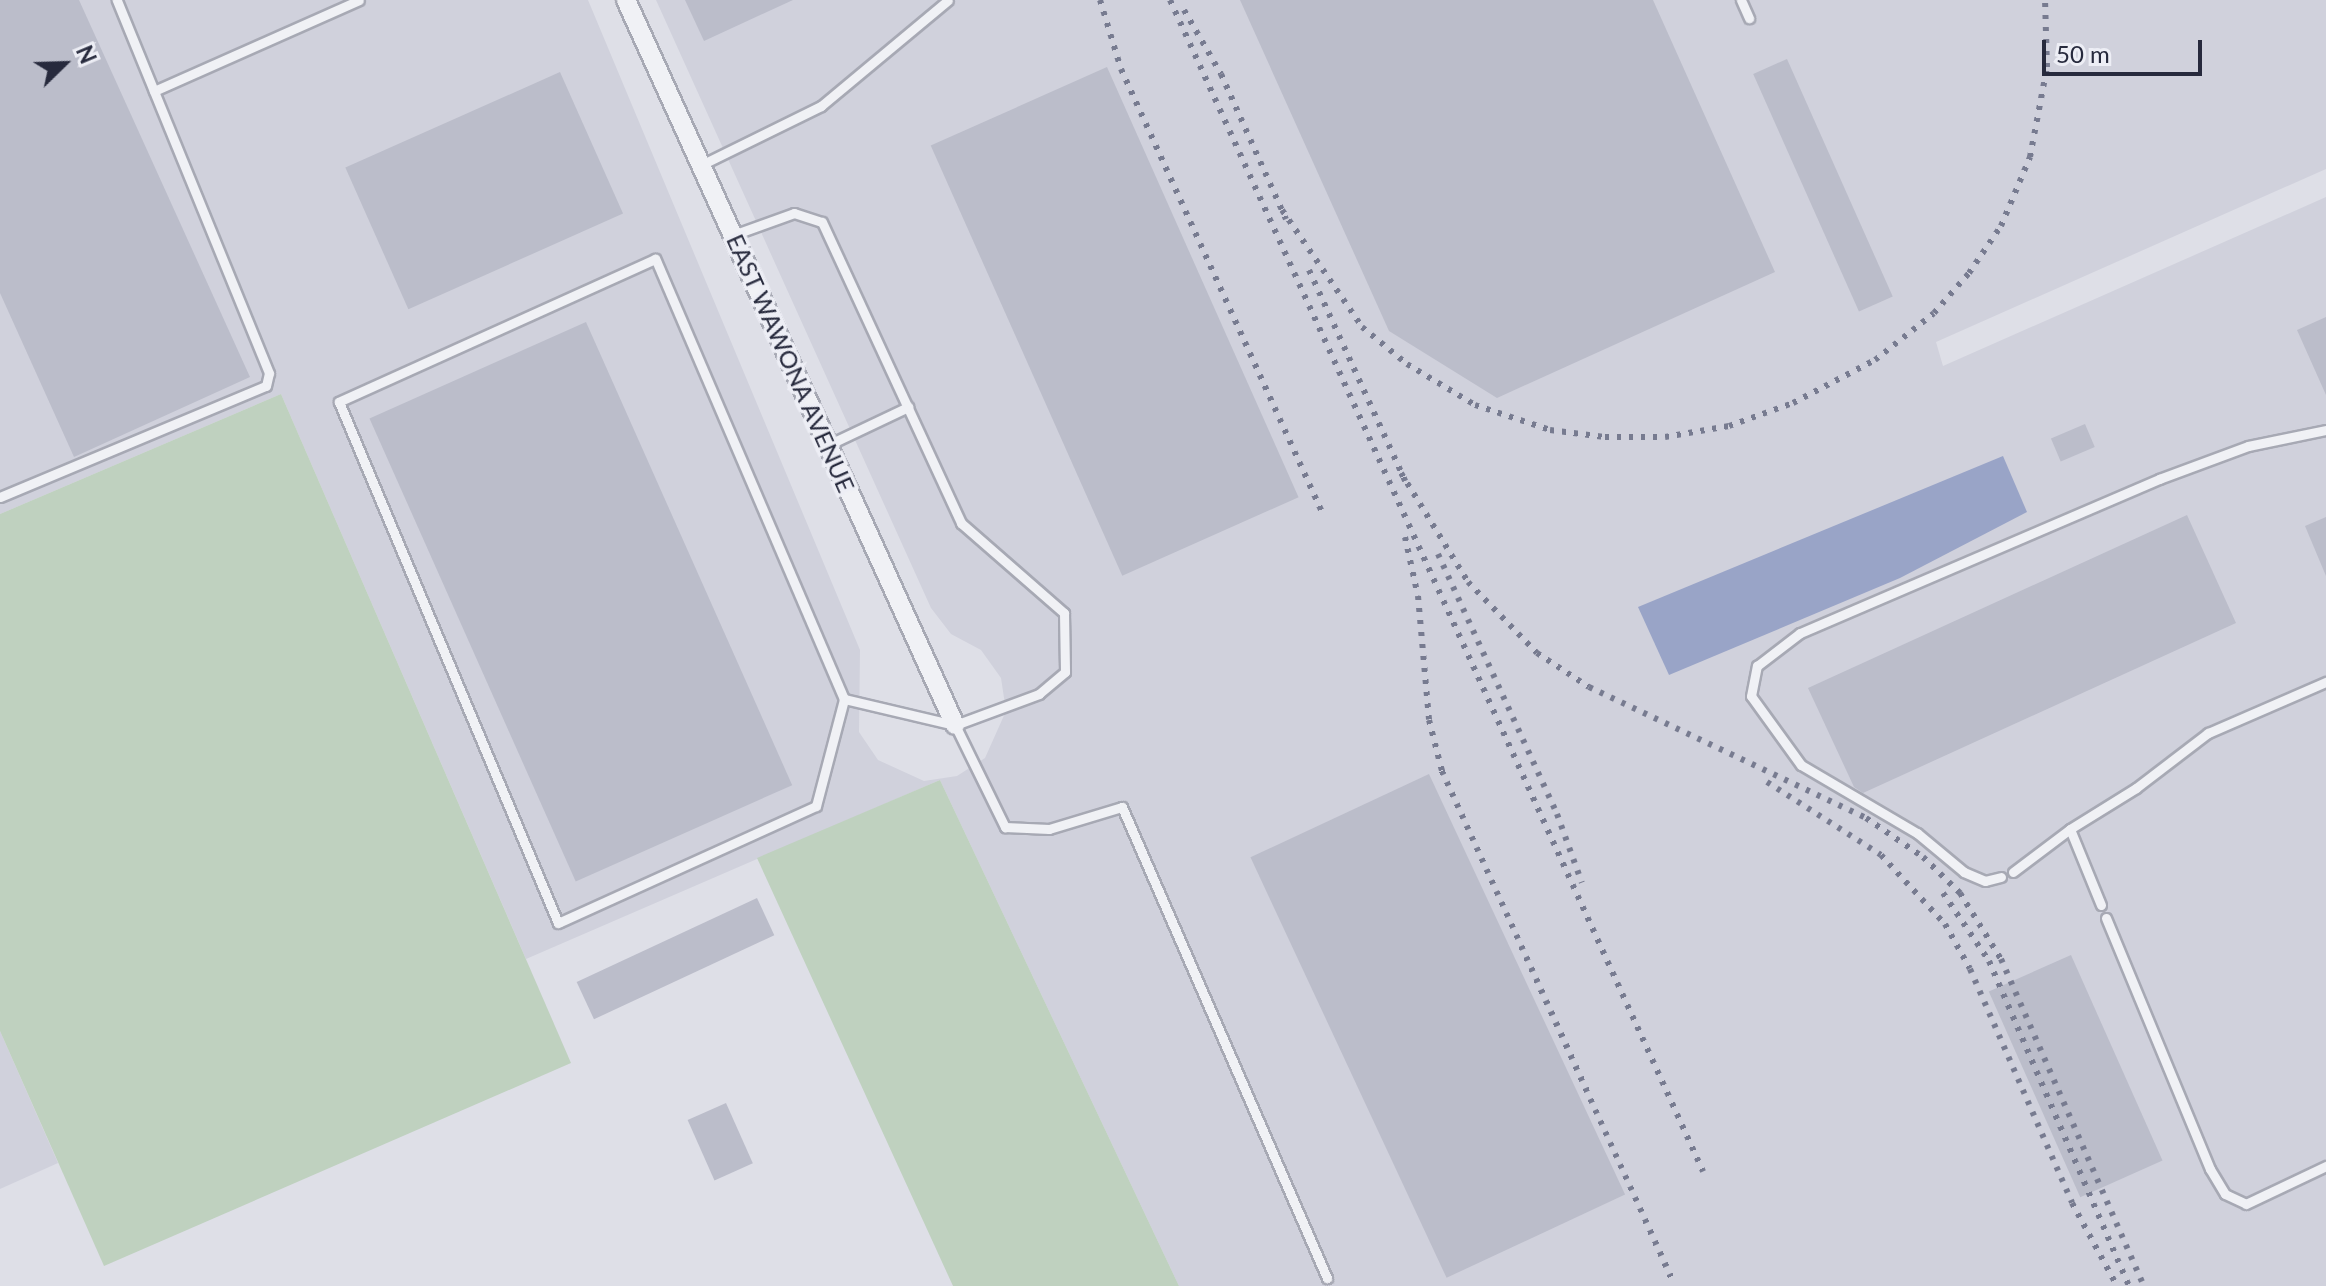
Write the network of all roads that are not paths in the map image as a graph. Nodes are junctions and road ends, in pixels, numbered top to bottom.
1 (117, 0) edge
2 (359, 0) edge
3 (626, 0) edge
4 (948, 0) edge
5 (1741, 0) edge
6 (1749, 18) dead end
7 (154, 91) junction
8 (701, 165) junction
9 (733, 235) junction
10 (908, 407) junction
11 (2326, 430) edge
12 (828, 445) junction
13 (0, 497) edge
14 (2326, 682) edge
15 (844, 699) junction
16 (955, 725) junction
17 (2070, 829) junction
18 (2013, 872) dead end
19 (2001, 877) dead end
20 (2101, 905) dead end
21 (2106, 918) dead end
22 (2326, 1166) edge
23 (1327, 1278) dead end

1 - 7 lane
2 - 7 lane
3 - 8 street, EAST WAWONA AVENUE
4 - 8 lane
5 - 6 lane
7 - 13 lane
8 - 9 street, EAST WAWONA AVENUE
9 - 10 lane
9 - 12 street, EAST WAWONA AVENUE
10 - 12 lane
10 - 16 lane
11 - 19 lane
12 - 16 street, EAST WAWONA AVENUE
14 - 17 lane
15 - 15 lane
15 - 16 lane
16 - 23 lane
17 - 18 lane
17 - 20 lane
21 - 22 lane

